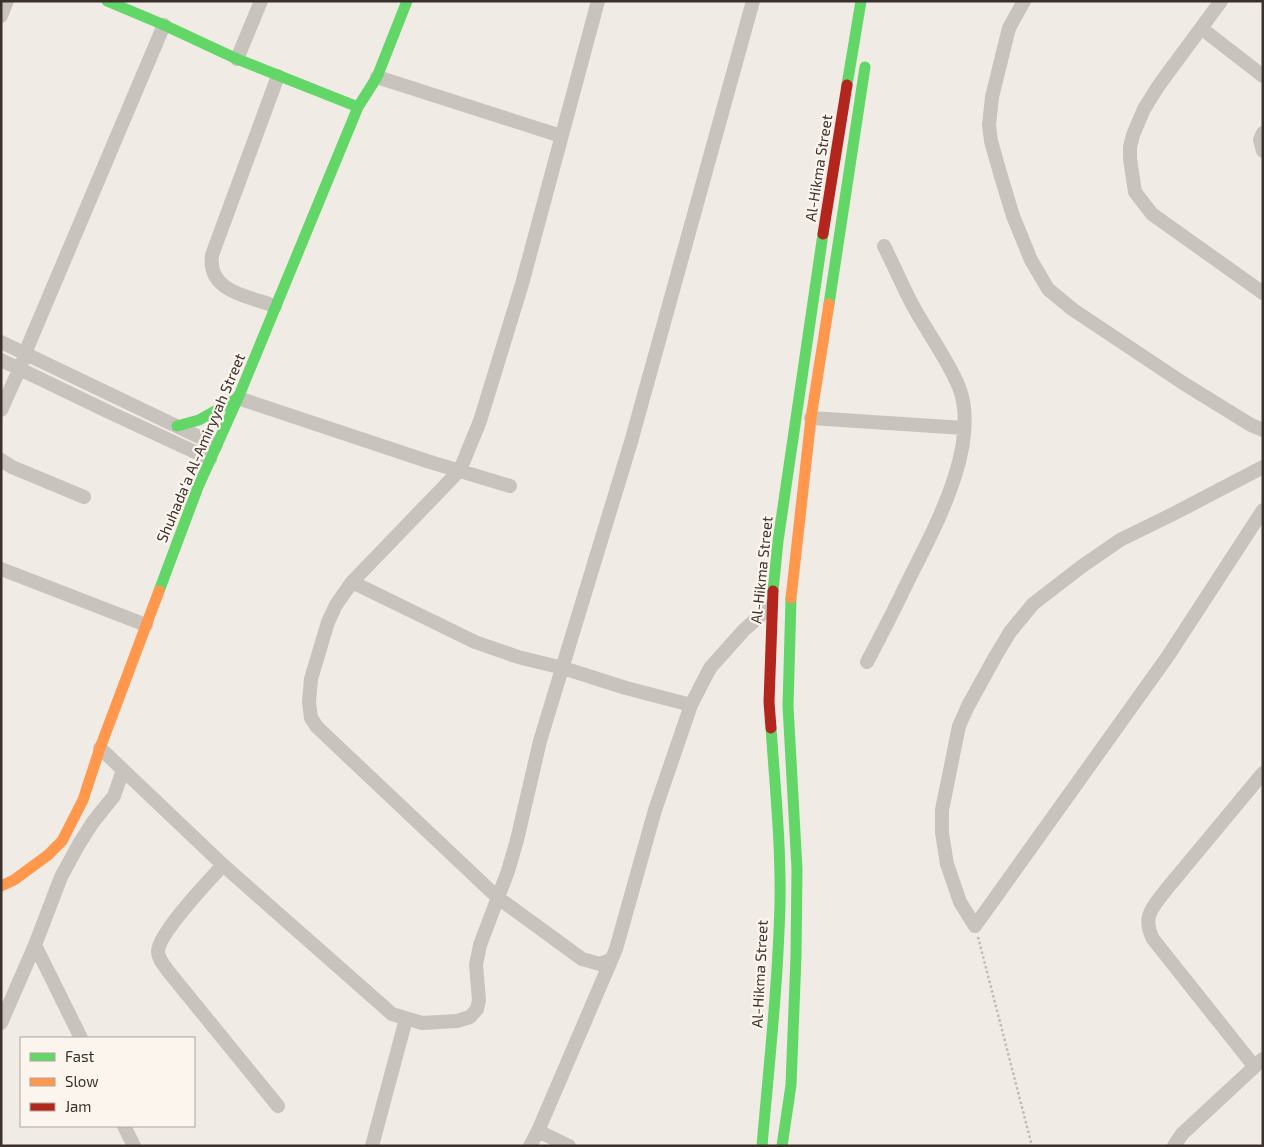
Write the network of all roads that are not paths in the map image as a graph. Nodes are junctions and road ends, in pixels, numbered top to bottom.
1 (7, 1) edge
2 (107, 1) edge
3 (261, 1) edge
4 (407, 1) edge
5 (598, 1) edge
6 (753, 1) edge
7 (861, 1) edge
8 (1024, 1) edge
9 (1221, 1) edge
10 (1, 16) edge
11 (164, 25) junction
12 (1201, 28) junction
13 (237, 59) junction
14 (866, 59) dead end
15 (278, 76) junction
16 (1263, 76) edge
17 (377, 77) junction
18 (358, 107) junction
19 (1263, 134) edge
20 (561, 136) junction
21 (1263, 151) edge
22 (884, 246) dead end
23 (1263, 293) edge
24 (275, 306) junction
25 (1, 342) edge
26 (25, 353) junction
27 (1, 360) edge
28 (20, 368) junction
29 (238, 398) junction
30 (1, 410) edge
31 (811, 418) junction
32 (177, 426) junction
33 (964, 428) junction
34 (1263, 430) edge
35 (216, 445) junction
36 (210, 459) junction
37 (1, 460) edge
38 (1263, 467) edge
39 (460, 470) junction
40 (510, 486) dead end
41 (84, 496) dead end
42 (1263, 510) edge
43 (1, 569) edge
44 (352, 582) junction
45 (771, 606) junction
46 (146, 625) junction
47 (867, 662) dead end
48 (563, 668) junction
49 (691, 705) junction
50 (100, 748) junction
51 (123, 770) junction
52 (1263, 773) edge
53 (223, 865) junction
54 (1, 886) edge
55 (497, 897) junction
56 (35, 945) junction
57 (610, 960) junction
58 (406, 1019) junction
59 (1, 1023) edge
60 (81, 1037) edge
61 (1258, 1063) edge
62 (278, 1106) dead end
63 (124, 1127) edge
64 (538, 1131) junction
65 (785, 1142) edge
66 (134, 1146) edge
67 (372, 1146) edge
68 (530, 1146) edge
69 (569, 1146) edge
70 (762, 1146) edge
71 (1174, 1146) edge

1 - 10 street
2 - 11 street
3 - 13 street
4 - 17 street, Shuhada'a Al-Amiryyah Street
5 - 20 street
6 - 48 street
7 - 45 street, Al-Hikma Street
8 - 34 street
9 - 12 street
11 - 13 street
11 - 26 street
12 - 16 street
12 - 23 street
13 - 15 street
14 - 31 street, Al-Hikma Street
15 - 18 street
15 - 24 street
17 - 18 street, Shuhada'a Al-Amiryyah Street
17 - 20 street
18 - 24 street, Shuhada'a Al-Amiryyah Street
19 - 21 street
20 - 39 street
22 - 33 street
24 - 29 street, Shuhada'a Al-Amiryyah Street
25 - 26 street
26 - 28 street
26 - 32 street
27 - 28 street
28 - 30 street
28 - 36 street
29 - 32 street
29 - 35 street, Shuhada'a Al-Amiryyah Street
29 - 39 street
31 - 33 street
31 - 65 street, Al-Hikma Street
32 - 35 street
33 - 47 street
35 - 36 street, Shuhada'a Al-Amiryyah Street
36 - 46 street, Shuhada'a Al-Amiryyah Street
37 - 41 street
38 - 42 street
39 - 40 street
39 - 44 street
43 - 46 street
44 - 48 street
44 - 55 street
45 - 49 street
45 - 70 street, Al-Hikma Street
46 - 50 street, Shuhada'a Al-Amiryyah Street
48 - 49 street
48 - 55 street
49 - 57 street
50 - 51 street
50 - 54 street, Shuhada'a Al-Amiryyah Street
51 - 53 street
51 - 56 street
52 - 61 street
53 - 58 street
53 - 62 street
55 - 57 street
55 - 58 street
56 - 59 street
56 - 60 street
57 - 64 street
58 - 67 street
61 - 71 street
63 - 66 street
64 - 68 street
64 - 69 street

